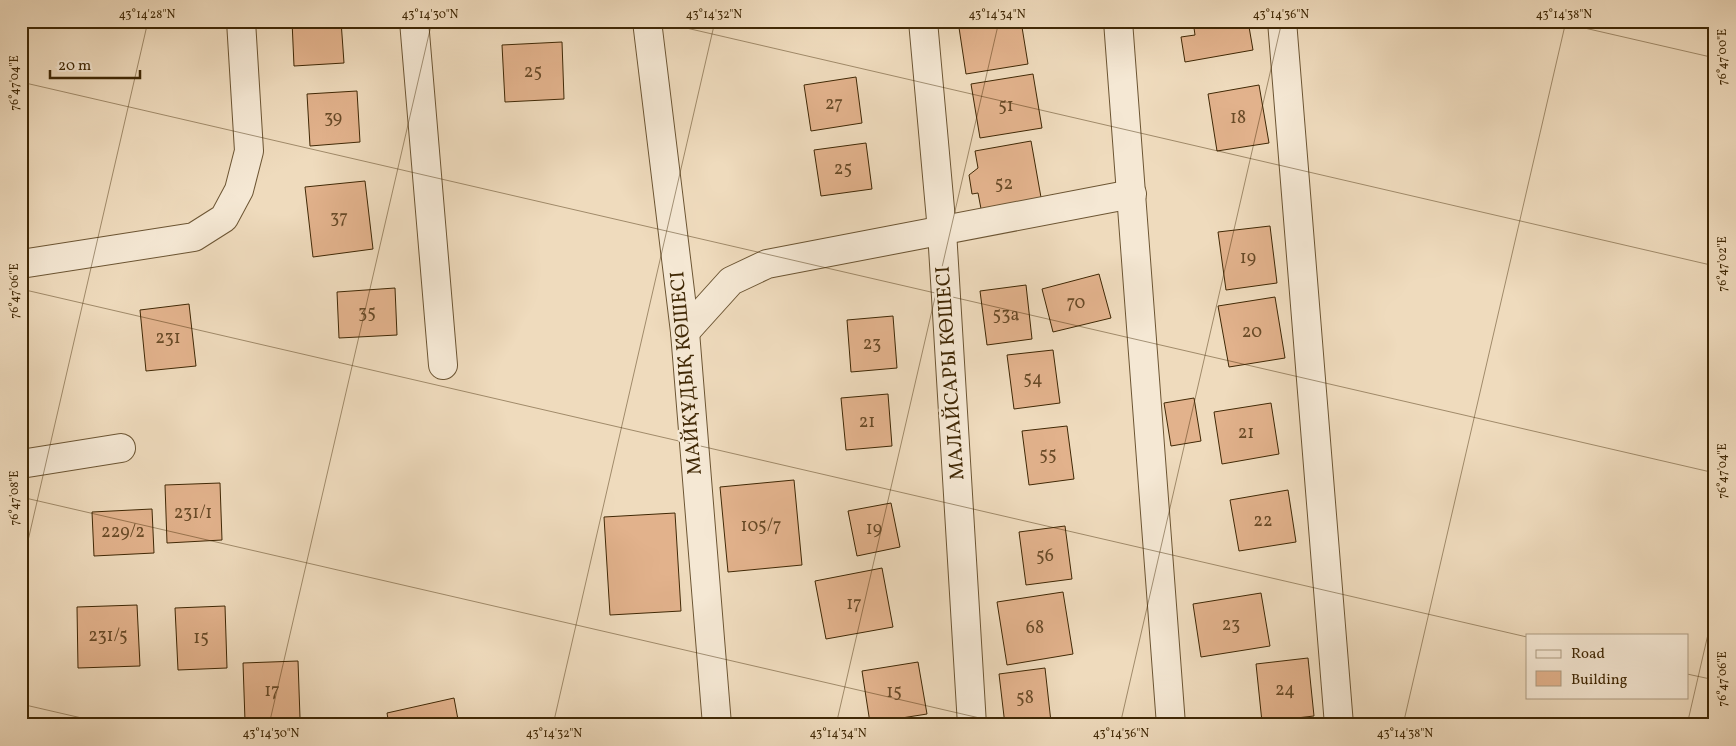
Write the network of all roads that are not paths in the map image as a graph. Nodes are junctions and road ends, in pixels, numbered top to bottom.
1 (241, 21) edge
2 (414, 21) edge
3 (648, 21) edge
4 (923, 21) edge
5 (1118, 21) edge
6 (1282, 21) edge
7 (1132, 194) junction
8 (942, 231) junction
9 (21, 264) edge
10 (685, 332) junction
11 (443, 365) dead end
12 (120, 448) dead end
13 (21, 464) edge
14 (718, 725) edge
15 (972, 725) edge
16 (1171, 725) edge
17 (1339, 725) edge

1 - 9 street
2 - 11 street
3 - 10 street, МАЙҚҰДЫҚ КӨШЕСІ
4 - 8 street, МАЛАЙСАРЫ КӨШЕСІ
5 - 7 street
6 - 17 street
7 - 8 street
7 - 16 street
8 - 10 street
8 - 15 street, МАЛАЙСАРЫ КӨШЕСІ
10 - 14 street, МАЙҚҰДЫҚ КӨШЕСІ
12 - 13 street

